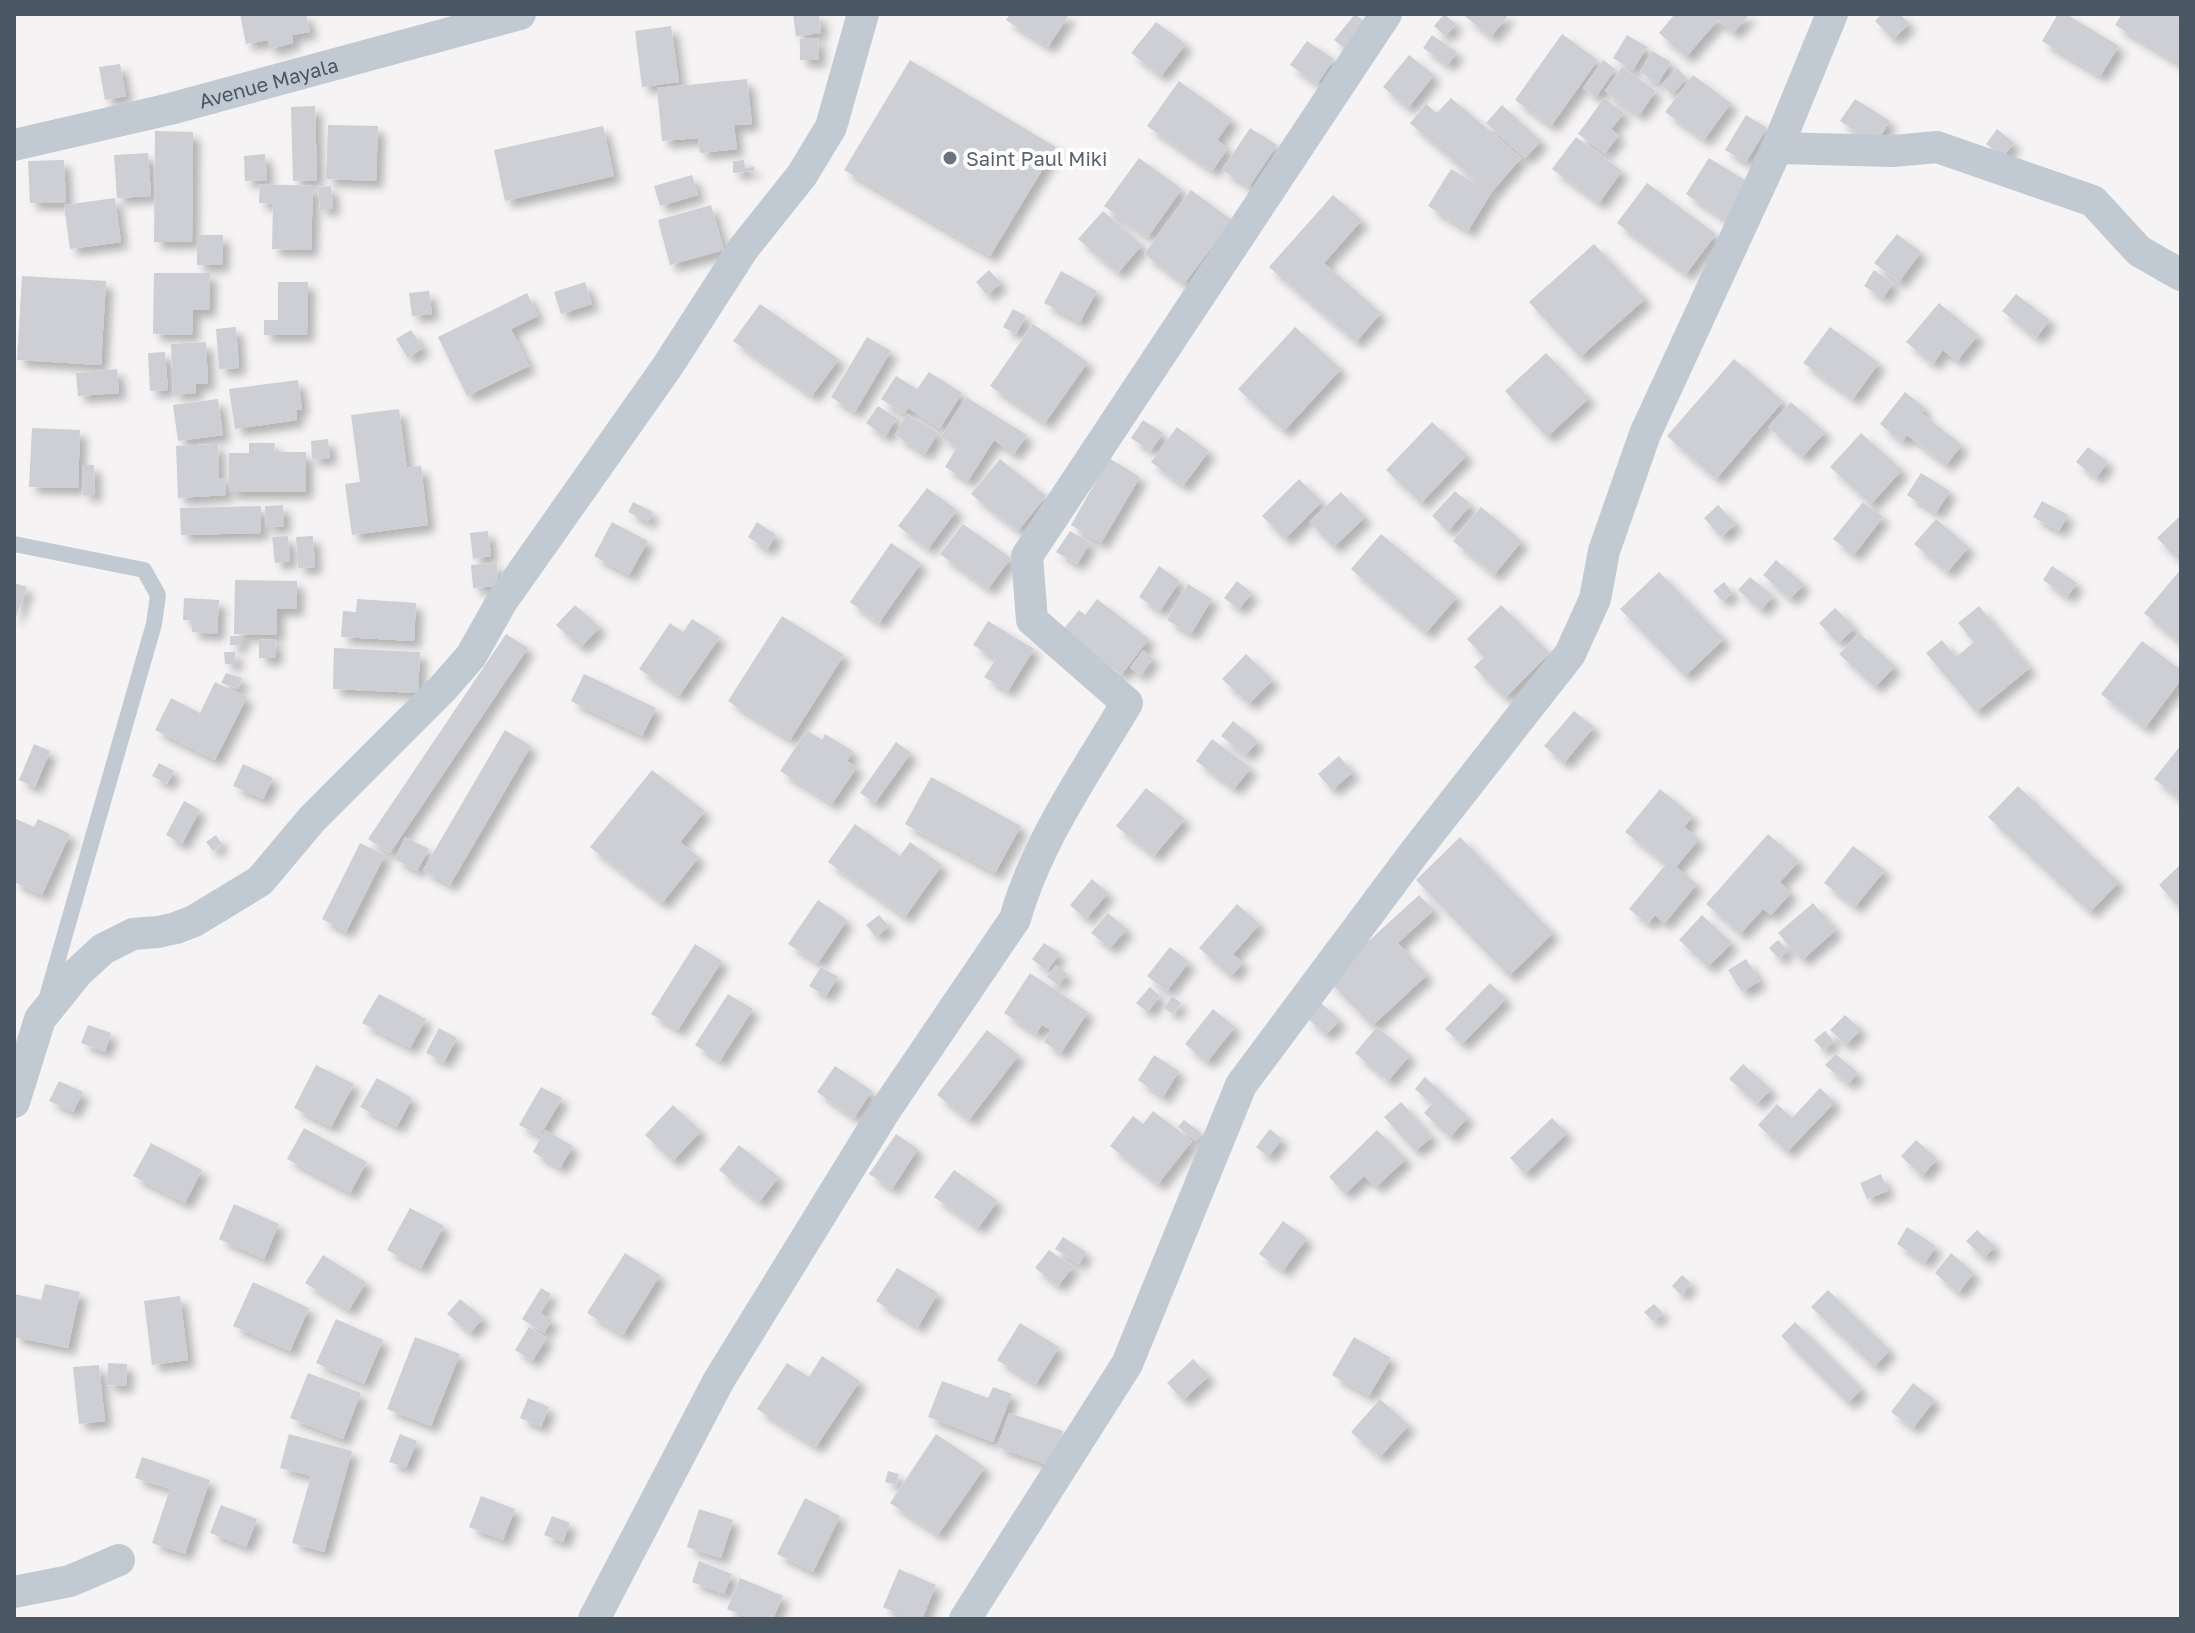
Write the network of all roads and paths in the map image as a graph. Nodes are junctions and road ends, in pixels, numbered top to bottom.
1 (520, 14) edge
2 (863, 14) edge
3 (1386, 14) edge
4 (1832, 14) edge
5 (14, 145) edge
6 (1777, 148) junction
7 (2181, 275) edge
8 (14, 544) edge
9 (30, 1027) edge
10 (14, 1102) edge
11 (119, 1560) dead end
12 (14, 1592) edge
13 (594, 1619) edge
14 (965, 1619) edge

1 - 5 street, Avenue Mayala
2 - 9 street
3 - 13 street
4 - 6 street
6 - 7 street
6 - 14 street
8 - 9 lane
9 - 10 street
11 - 12 street

